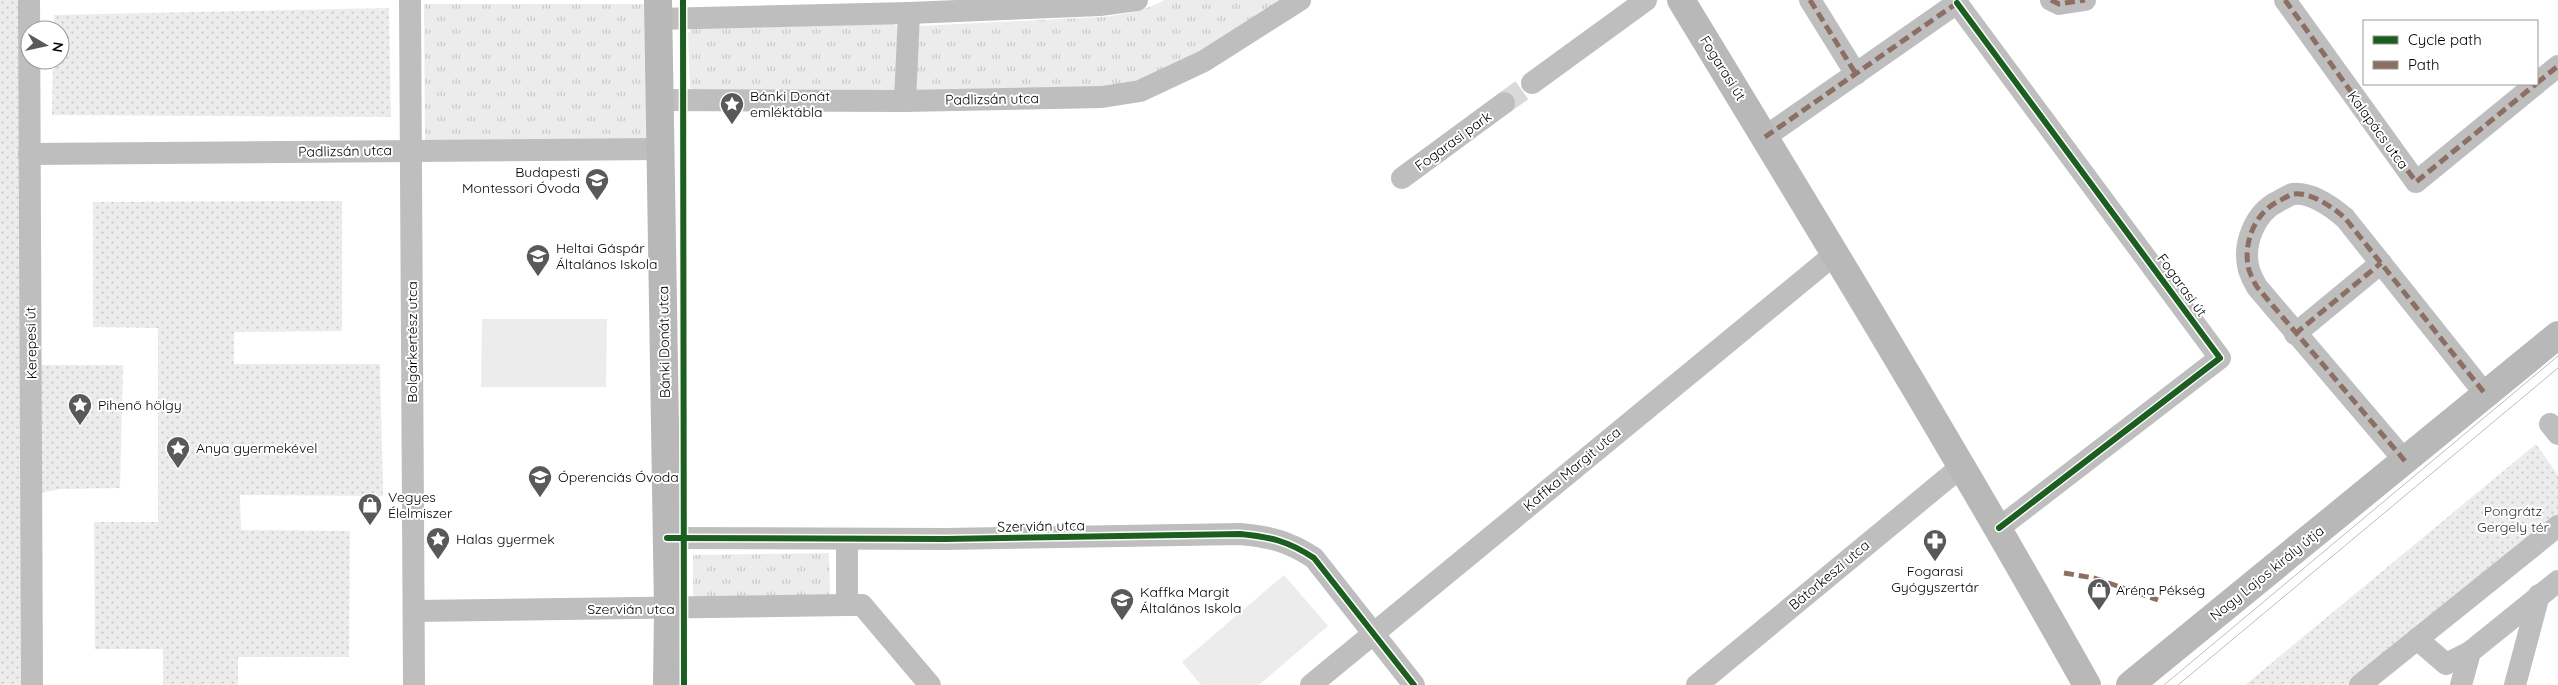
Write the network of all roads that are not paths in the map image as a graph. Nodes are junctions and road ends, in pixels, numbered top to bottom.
1 (29, 0) edge
2 (410, 0) edge
3 (1137, 0) edge
4 (1300, 0) edge
5 (1646, 0) edge
6 (1681, 0) edge
7 (1810, 0) edge
8 (2051, 0) edge
9 (2085, 0) edge
10 (2285, 0) edge
11 (1956, 2) edge
12 (658, 9) edge
13 (908, 14) junction
14 (2558, 66) edge
15 (1856, 74) junction
16 (1539, 78) tunnel mouth
17 (2538, 81) edge
18 (2534, 85) edge
19 (660, 100) junction
20 (905, 101) junction
21 (1504, 104) tunnel mouth
22 (1766, 137) junction
23 (660, 149) junction
24 (411, 150) junction
25 (29, 154) junction
26 (1402, 178) dead end
27 (1834, 254) junction
28 (2381, 263) junction
29 (2295, 334) junction
30 (2558, 335) edge
31 (2486, 394) junction
32 (2405, 461) junction
33 (1962, 466) junction
34 (2558, 526) edge
35 (1999, 528) junction
36 (667, 538) junction
37 (847, 540) junction
38 (2558, 581) edge
39 (2539, 595) junction
40 (847, 605) junction
41 (668, 609) junction
42 (414, 611) junction
43 (1373, 634) junction
44 (2417, 639) junction
45 (2470, 652) junction
46 (32, 685) edge
47 (414, 685) edge
48 (667, 685) edge
49 (930, 685) edge
50 (1311, 685) edge
51 (1414, 685) edge
52 (1697, 685) edge
53 (2087, 685) edge
54 (2130, 685) edge
55 (2360, 685) edge
56 (2461, 685) edge
57 (2515, 685) edge

1 - 25 street, Kerepesi út
2 - 24 street, Bolgárkertész utca
3 - 13 street
4 - 20 street, Padlizsán utca
5 - 16 street
6 - 22 main road, Fogarasi út
7 - 15 street
8 - 9 street
10 - 18 street, Kalapács utca
11 - 15 street, Fogarasi út
11 - 35 street, Fogarasi út
12 - 13 street
12 - 19 main road, Bánki Donát utca
13 - 20 street
14 - 17 street, Kalapács utca
15 - 22 street, Fogarasi út
19 - 20 street, Padlizsán utca
19 - 23 main road, Bánki Donát utca
21 - 26 street, Fogarasi park
22 - 27 main road, Fogarasi út
23 - 24 street, Padlizsán utca
23 - 36 main road, Bánki Donát utca
24 - 25 street, Padlizsán utca
24 - 42 street, Bolgárkertész utca
25 - 46 street, Kerepesi út
27 - 33 main road, Fogarasi út
27 - 43 street, Kaffka Margit utca
28 - 29 street
28 - 29 street
28 - 31 street
29 - 32 street
30 - 31 main road, Nagy Lajos király útja
31 - 32 main road, Nagy Lajos király útja
32 - 54 main road, Nagy Lajos király útja
33 - 35 main road, Fogarasi út
33 - 52 street, Bátorkeszi utca
34 - 44 street
35 - 53 main road, Fogarasi út
36 - 37 street, Szervián utca
36 - 41 main road, Bánki Donát utca
37 - 40 street
37 - 43 street, Szervián utca
38 - 39 street
39 - 45 street
39 - 57 street
40 - 41 street, Szervián utca
40 - 49 street
41 - 42 street, Szervián utca
41 - 48 main road, Bánki Donát utca
42 - 47 street, Bolgárkertész utca
43 - 50 street, Kaffka Margit utca
43 - 51 street, Szervián utca
44 - 45 street
44 - 55 street
45 - 56 street

